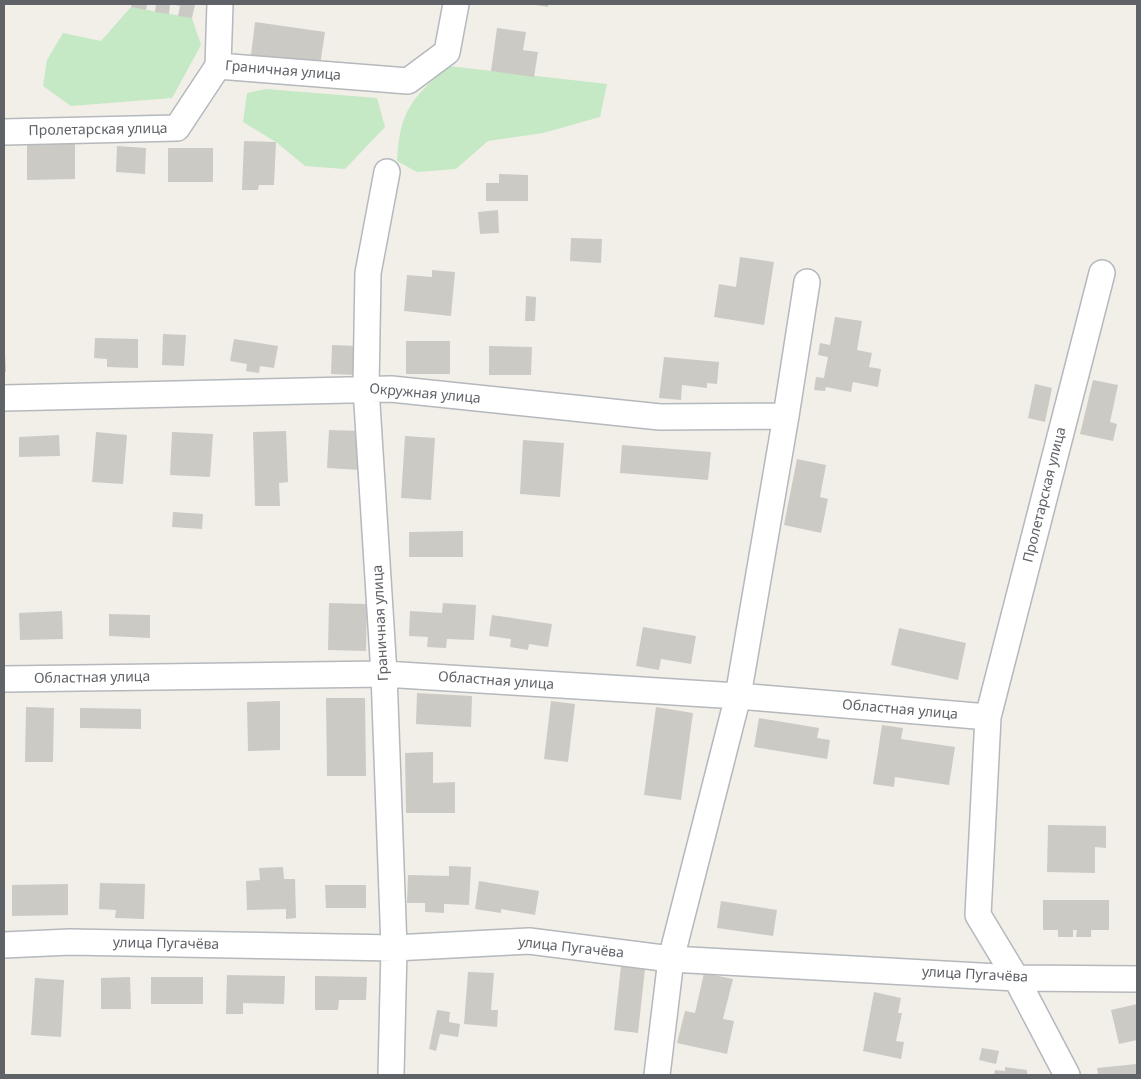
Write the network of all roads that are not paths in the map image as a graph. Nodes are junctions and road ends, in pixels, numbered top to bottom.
1 (220, 4) edge
2 (456, 4) edge
3 (218, 66) junction
4 (4, 132) edge
5 (387, 172) dead end
6 (1102, 273) dead end
7 (807, 282) dead end
8 (366, 388) junction
9 (4, 398) edge
10 (786, 416) junction
11 (384, 674) junction
12 (4, 679) edge
13 (738, 696) junction
14 (988, 717) junction
15 (4, 945) edge
16 (394, 948) junction
17 (671, 959) junction
18 (1016, 978) junction
19 (1137, 979) edge
20 (391, 1075) edge
21 (658, 1075) edge
22 (1066, 1075) edge

1 - 3 street, Граничная улица
2 - 3 street, Граничная улица
3 - 4 street, Пролетарская улица
5 - 8 street, Граничная улица
6 - 14 street, Пролетарская улица
7 - 10 street
8 - 9 street, Окружная улица
8 - 10 street, Окружная улица
8 - 11 street, Граничная улица
10 - 13 street
11 - 12 street, Областная улица
11 - 13 street, Областная улица
11 - 16 street, Граничная улица
13 - 14 street, Областная улица
13 - 17 street
14 - 18 street, Пролетарская улица
15 - 16 street, улица Пугачёва
16 - 17 street, улица Пугачёва
16 - 20 street, Граничная улица
17 - 18 street, улица Пугачёва
17 - 21 street
18 - 19 street, улица Пугачёва
18 - 22 street, Пролетарская улица

